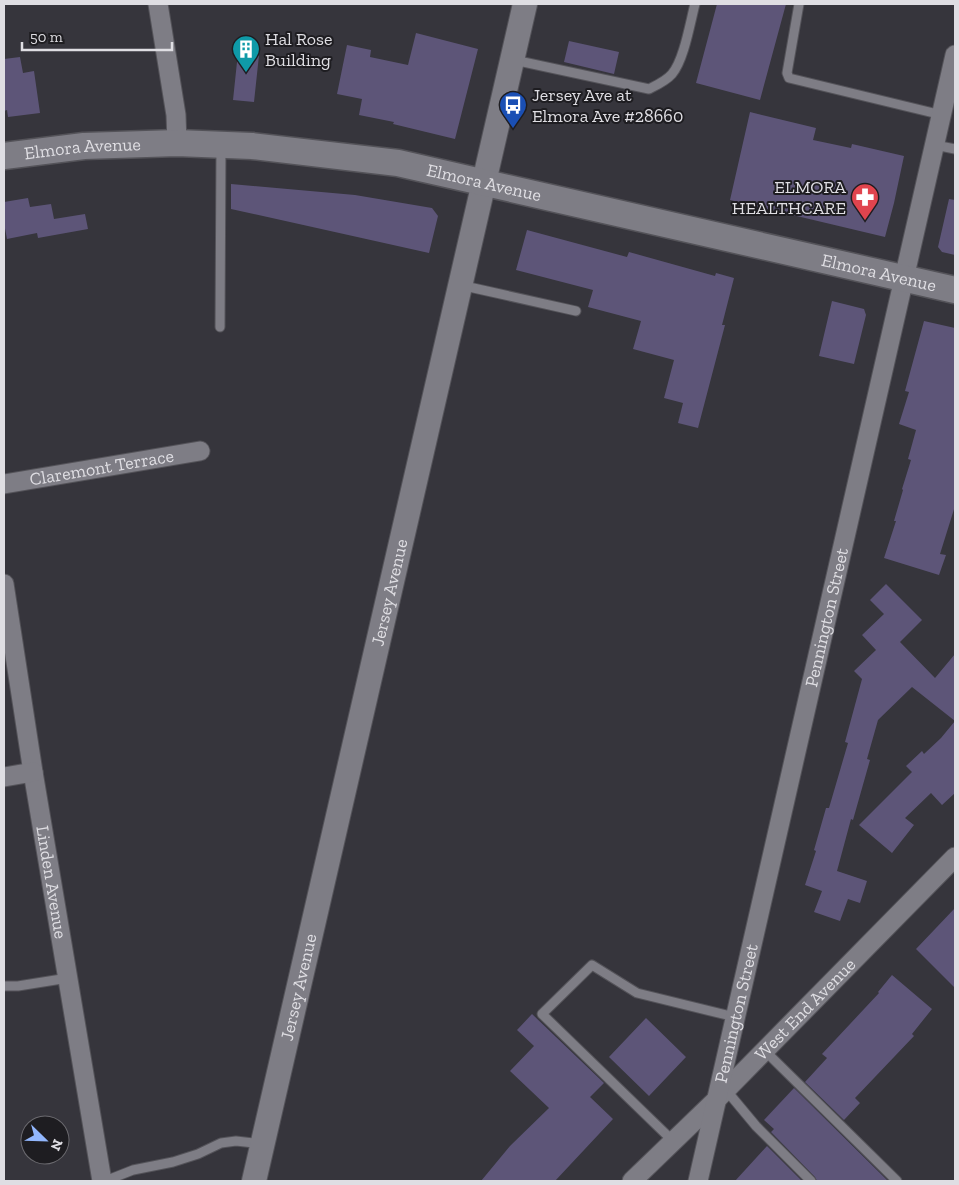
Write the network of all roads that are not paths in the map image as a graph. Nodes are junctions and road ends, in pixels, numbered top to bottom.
1 (158, 4) edge
2 (522, 4) edge
3 (695, 4) edge
4 (799, 4) edge
5 (955, 55) edge
6 (512, 60) junction
7 (942, 115) junction
8 (177, 143) junction
9 (221, 145) junction
10 (935, 145) junction
11 (955, 149) edge
12 (4, 156) edge
13 (484, 183) junction
14 (904, 279) junction
15 (460, 285) junction
16 (955, 290) edge
17 (576, 310) dead end
18 (220, 327) dead end
19 (200, 451) dead end
20 (4, 484) edge
21 (4, 584) edge
22 (33, 772) junction
23 (4, 777) edge
24 (955, 857) edge
25 (68, 978) junction
26 (4, 986) edge
27 (735, 1017) junction
28 (765, 1051) junction
29 (721, 1096) junction
30 (674, 1142) junction
31 (263, 1144) junction
32 (103, 1181) edge
33 (254, 1181) edge
34 (632, 1181) edge
35 (698, 1181) edge
36 (811, 1181) edge
37 (897, 1181) edge

1 - 8 street
2 - 6 street, Jersey Avenue
3 - 6 lane
4 - 7 lane
5 - 7 street, Pennington Street
6 - 13 street, Jersey Avenue
7 - 10 street, Pennington Street
8 - 9 main road, Elmora Avenue
8 - 12 main road, Elmora Avenue
9 - 13 main road, Elmora Avenue
9 - 18 lane
10 - 11 lane
10 - 14 street, Pennington Street
13 - 14 main road, Elmora Avenue
13 - 15 street, Jersey Avenue
14 - 16 main road, Elmora Avenue
14 - 27 street, Pennington Street
15 - 17 lane
15 - 31 street, Jersey Avenue
19 - 20 street, Claremont Terrace
21 - 22 street, Linden Avenue
22 - 23 street
22 - 25 street, Linden Avenue
24 - 28 street, West End Avenue
25 - 26 lane
25 - 32 street, Linden Avenue
27 - 29 street, Pennington Street
27 - 30 lane
28 - 29 street, West End Avenue
28 - 37 lane
29 - 30 street, West End Avenue
29 - 35 street, Pennington Street
29 - 36 lane
30 - 34 street, West End Avenue
31 - 32 lane
31 - 33 street, Jersey Avenue

